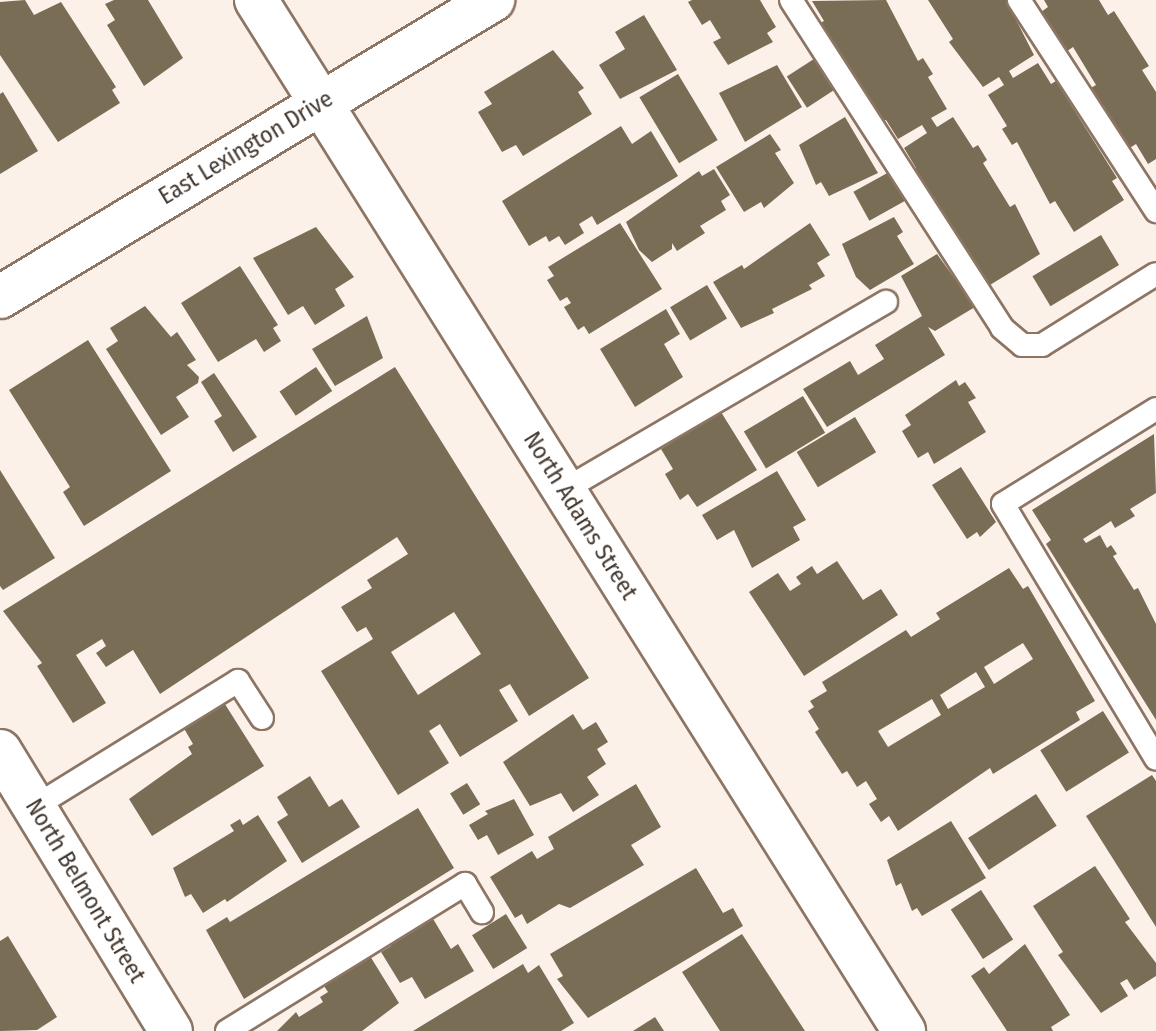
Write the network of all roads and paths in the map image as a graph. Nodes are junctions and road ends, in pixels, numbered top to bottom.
1 (256, 0) edge
2 (493, 0) edge
3 (791, 0) edge
4 (1019, 0) edge
5 (320, 103) junction
6 (1156, 211) edge
7 (1156, 274) edge
8 (0, 297) edge
9 (886, 302) dead end
10 (1156, 409) edge
11 (564, 490) junction
12 (262, 718) dead end
13 (0, 751) edge
14 (1156, 759) edge
15 (34, 807) junction
16 (482, 912) dead end
17 (171, 1031) edge
18 (227, 1031) edge
19 (904, 1031) edge

1 - 5 street, North Adams Street
2 - 5 street, East Lexington Drive
3 - 7 lane
4 - 6 lane
5 - 8 street, East Lexington Drive
5 - 11 street, North Adams Street
9 - 11 lane
10 - 14 lane
11 - 19 street, North Adams Street
12 - 15 lane
13 - 15 street, North Belmont Street
15 - 17 street, North Belmont Street
16 - 18 lane

